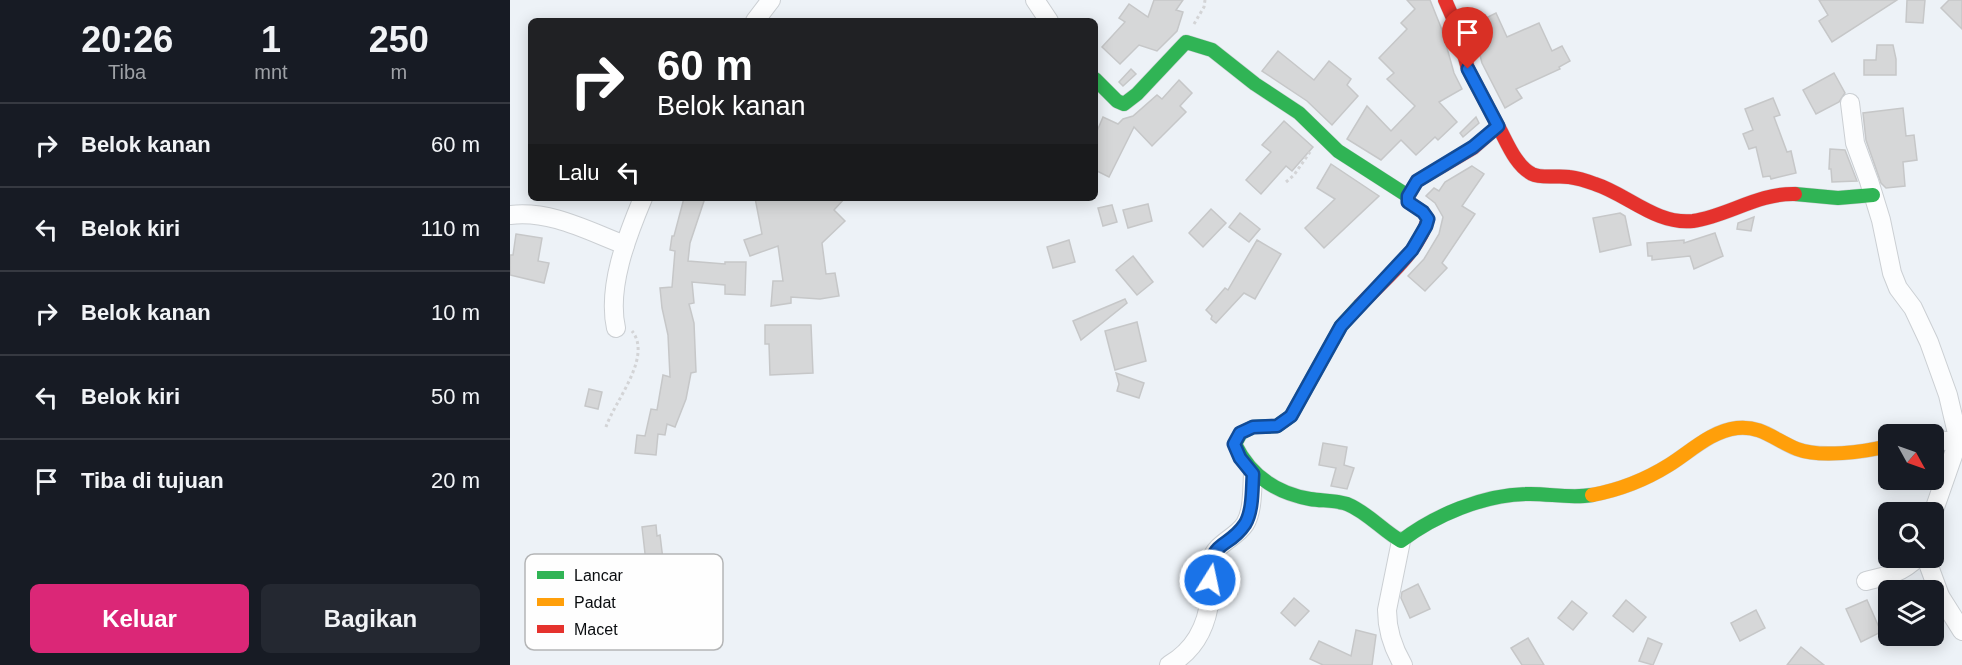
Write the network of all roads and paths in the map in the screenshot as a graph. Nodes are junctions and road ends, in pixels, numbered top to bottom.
1 (771, 0) edge
2 (1035, 0) edge
3 (1445, 0) edge
4 (757, 18) edge
5 (1047, 18) edge
6 (1098, 82) edge
7 (1850, 104) dead end
8 (1498, 126) junction
9 (1326, 140) junction
10 (1286, 182) dead end
11 (1874, 195) junction
12 (1408, 196) junction
13 (642, 201) edge
14 (510, 215) edge
15 (625, 245) junction
16 (613, 306) junction
17 (616, 328) dead end
18 (606, 427) dead end
19 (1944, 440) edge
20 (1960, 441) edge
21 (1878, 449) edge
22 (1253, 474) junction
23 (1937, 502) edge
24 (1400, 548) junction
25 (1907, 568) edge
26 (1930, 568) edge
27 (1866, 581) dead end
28 (1962, 631) edge
29 (1398, 664) edge
30 (1169, 665) edge

1 - 4 street
2 - 5 street
3 - 8 street
6 - 9 street
7 - 11 street
8 - 11 street
8 - 12 street
9 - 10 path
9 - 12 street
11 - 20 street
12 - 22 street
13 - 15 street
14 - 15 street
15 - 16 street
16 - 17 street
16 - 18 path
19 - 20 street
20 - 23 street
21 - 24 street
22 - 24 street
22 - 30 street
24 - 29 street
25 - 27 street
26 - 28 street

